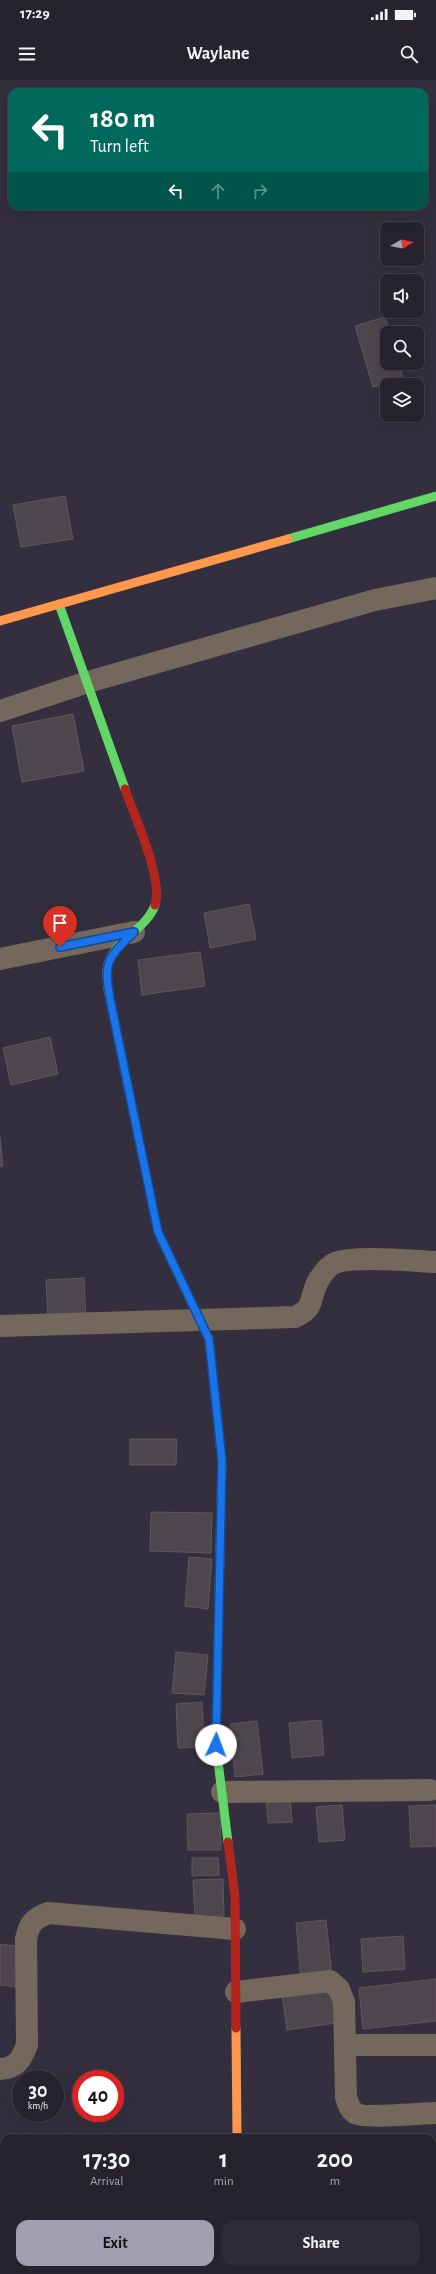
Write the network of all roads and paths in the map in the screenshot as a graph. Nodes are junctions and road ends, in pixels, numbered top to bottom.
1 (436, 496) edge
2 (436, 588) edge
3 (59, 604) junction
4 (0, 621) edge
5 (86, 676) junction
6 (0, 711) edge
7 (134, 932) junction
8 (0, 959) edge
9 (436, 1262) edge
10 (200, 1320) junction
11 (0, 1326) edge
12 (430, 1790) dead end
13 (222, 1792) junction
14 (235, 1929) junction
15 (236, 1992) junction
16 (345, 2045) junction
17 (436, 2045) edge
18 (0, 2069) edge
19 (436, 2113) edge
20 (238, 2134) edge

1 - 3 street
2 - 5 street
3 - 4 street
3 - 5 street
5 - 6 street
5 - 7 street
7 - 8 street
7 - 10 street
9 - 10 street
10 - 11 street
10 - 13 street
12 - 13 street
13 - 14 street
14 - 15 street
14 - 18 street
15 - 16 street
15 - 20 street
16 - 17 street
16 - 19 street

